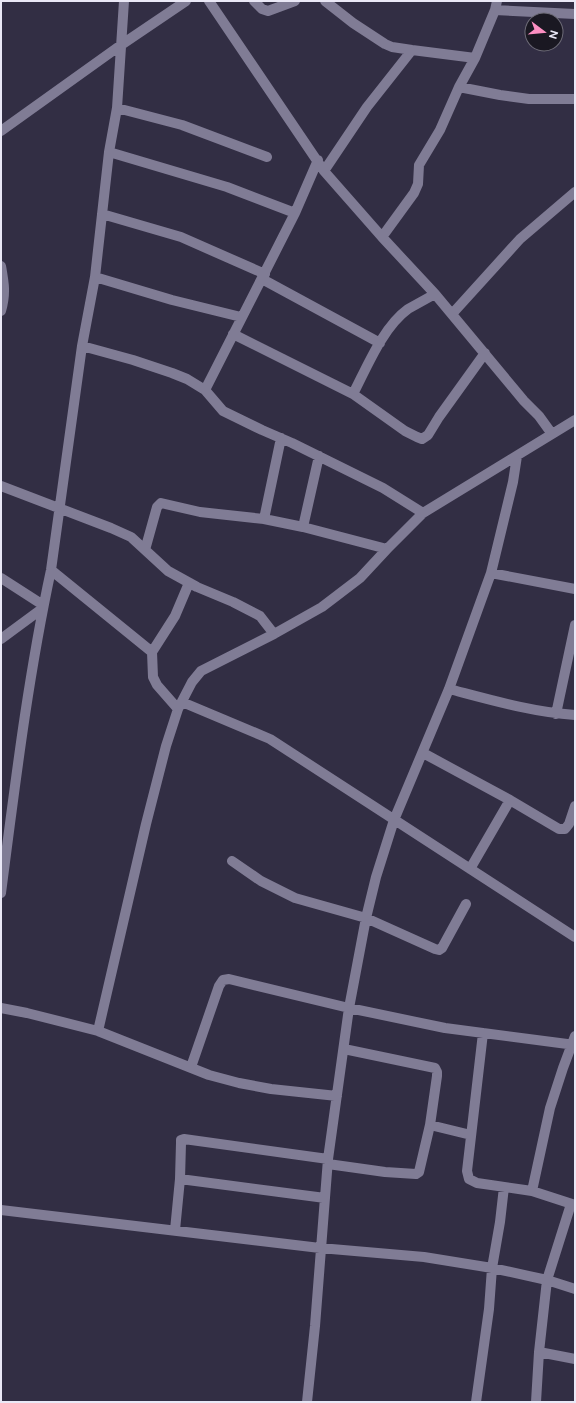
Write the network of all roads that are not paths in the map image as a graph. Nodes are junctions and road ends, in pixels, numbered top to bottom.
1 (124, 1) edge
2 (186, 1) edge
3 (209, 1) edge
4 (254, 1) edge
5 (295, 1) edge
6 (325, 1) edge
7 (496, 5) edge
8 (575, 14) edge
9 (121, 45) junction
10 (412, 50) junction
11 (475, 58) junction
12 (459, 87) junction
13 (575, 99) edge
14 (117, 108) junction
15 (1, 131) edge
16 (109, 152) junction
17 (267, 157) dead end
18 (318, 160) junction
19 (324, 171) junction
20 (575, 192) edge
21 (295, 213) junction
22 (102, 214) junction
23 (382, 237) junction
24 (1, 266) edge
25 (95, 277) junction
26 (264, 277) junction
27 (435, 294) junction
28 (1, 310) edge
29 (452, 314) junction
30 (241, 317) junction
31 (234, 334) junction
32 (380, 343) junction
33 (82, 346) junction
34 (485, 353) junction
35 (205, 390) junction
36 (353, 394) junction
37 (575, 420) edge
38 (552, 434) junction
39 (281, 438) junction
40 (319, 456) junction
41 (517, 456) junction
42 (1, 486) edge
43 (59, 509) junction
44 (423, 513) junction
45 (264, 519) junction
46 (303, 527) junction
47 (387, 549) junction
48 (145, 550) junction
49 (51, 570) junction
50 (490, 573) junction
51 (1, 578) edge
52 (189, 584) junction
53 (575, 589) edge
54 (43, 606) junction
55 (575, 625) edge
56 (274, 634) junction
57 (1, 639) edge
58 (152, 652) junction
59 (449, 689) junction
60 (180, 706) junction
61 (556, 714) junction
62 (575, 715) edge
63 (423, 753) junction
64 (510, 800) junction
65 (575, 806) edge
66 (394, 820) junction
67 (232, 861) dead end
68 (470, 869) junction
69 (1, 893) edge
70 (466, 904) dead end
71 (366, 918) junction
72 (575, 937) edge
73 (1, 1008) edge
74 (349, 1008) junction
75 (98, 1031) junction
76 (483, 1033) junction
77 (574, 1042) edge
78 (344, 1048) junction
79 (191, 1067) junction
80 (337, 1096) junction
81 (430, 1126) junction
82 (470, 1134) junction
83 (328, 1161) junction
84 (180, 1179) junction
85 (504, 1187) junction
86 (532, 1191) junction
87 (326, 1198) junction
88 (573, 1204) edge
89 (1, 1210) edge
90 (175, 1230) junction
91 (320, 1248) junction
92 (492, 1268) junction
93 (548, 1280) junction
94 (575, 1289) edge
95 (539, 1352) junction
96 (575, 1359) edge
97 (307, 1402) edge
98 (476, 1402) edge
99 (536, 1402) edge

1 - 9 street
2 - 9 street
3 - 18 street
4 - 5 street
6 - 10 street
7 - 8 street
7 - 11 street
9 - 14 street
9 - 15 street
10 - 11 street
10 - 19 street
11 - 12 street
12 - 13 street
12 - 23 street
14 - 16 street
14 - 17 street
16 - 21 street
16 - 22 street
18 - 19 street
18 - 21 street
19 - 23 street
20 - 29 street
21 - 26 street
22 - 25 street
22 - 26 street
23 - 27 street
24 - 28 street
25 - 30 street
25 - 33 street
26 - 30 street
26 - 32 street
27 - 29 street
27 - 32 street
29 - 34 street
30 - 31 street
31 - 35 street
31 - 36 street
32 - 36 street
33 - 35 street
33 - 43 street
34 - 36 street
34 - 38 street
35 - 39 street
37 - 38 street
38 - 41 street
39 - 40 street
39 - 45 street
40 - 44 street
40 - 46 street
41 - 44 street
41 - 50 street
42 - 43 street
43 - 48 street
43 - 49 street
44 - 47 street
45 - 46 street
45 - 48 street
46 - 47 street
47 - 56 street
48 - 52 street
49 - 54 street
49 - 58 street
50 - 53 street
50 - 59 street
51 - 54 street
52 - 56 street
52 - 58 street
54 - 57 street
54 - 69 street
55 - 61 street
56 - 60 street
58 - 60 street
59 - 61 street
59 - 63 street
60 - 66 street
60 - 75 street
61 - 62 street
63 - 64 street
63 - 66 street
64 - 65 street
64 - 68 street
66 - 68 street
66 - 71 street
67 - 71 street
68 - 72 street
70 - 71 street
71 - 74 street
73 - 75 street
74 - 76 street
74 - 78 street
74 - 79 street
75 - 79 street
76 - 77 street
76 - 82 street
77 - 86 street
78 - 80 street
78 - 81 street
79 - 80 street
80 - 83 street
81 - 82 street
81 - 83 street
82 - 85 street
83 - 84 street
83 - 87 street
84 - 87 street
84 - 90 street
85 - 86 street
85 - 92 street
86 - 88 street
87 - 91 street
88 - 93 street
89 - 90 street
90 - 91 street
91 - 92 street
91 - 97 street
92 - 93 street
92 - 98 street
93 - 94 street
93 - 95 street
95 - 96 street
95 - 99 street

